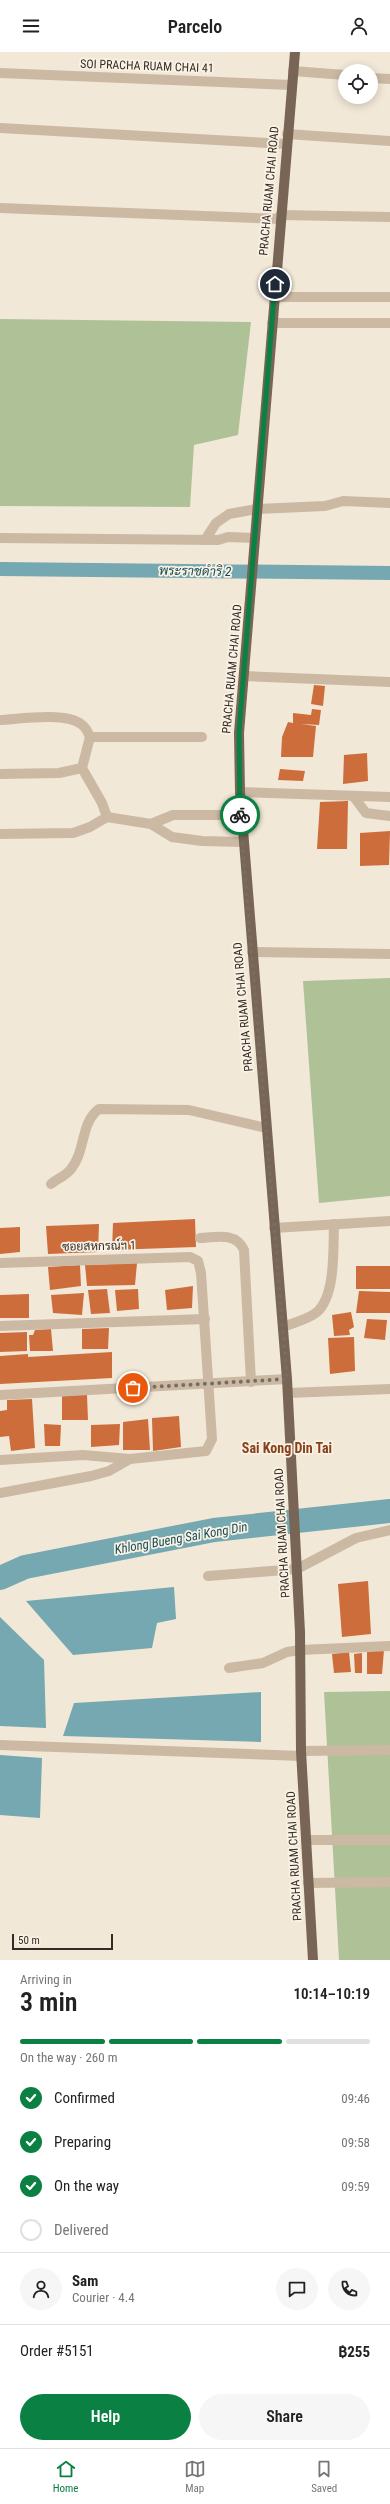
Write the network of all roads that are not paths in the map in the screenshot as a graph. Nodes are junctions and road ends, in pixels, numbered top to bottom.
1 (295, 52) edge
2 (293, 71) junction
3 (0, 73) edge
4 (338, 74) edge
5 (378, 78) edge
6 (390, 79) edge
7 (292, 85) junction
8 (0, 128) edge
9 (287, 139) junction
10 (390, 141) edge
11 (0, 208) edge
12 (280, 217) junction
13 (390, 217) edge
14 (390, 297) edge
15 (274, 298) junction
16 (272, 323) junction
17 (390, 323) edge
18 (390, 503) edge
19 (257, 508) junction
20 (0, 538) edge
21 (255, 538) junction
22 (205, 540) junction
23 (244, 676) junction
24 (390, 682) edge
25 (0, 720) edge
26 (202, 736) dead end
27 (90, 737) junction
28 (82, 768) junction
29 (0, 774) edge
30 (240, 792) junction
31 (354, 797) junction
32 (390, 797) edge
33 (240, 815) junction
34 (390, 816) edge
35 (107, 817) junction
36 (151, 824) junction
37 (0, 834) edge
38 (242, 842) junction
39 (252, 952) junction
40 (390, 954) edge
41 (266, 1128) junction
42 (51, 1184) dead end
43 (390, 1221) edge
44 (334, 1224) junction
45 (274, 1228) junction
46 (200, 1238) dead end
47 (0, 1263) edge
48 (205, 1319) junction
49 (0, 1326) edge
50 (283, 1327) junction
51 (287, 1379) junction
52 (251, 1382) junction
53 (209, 1384) junction
54 (390, 1389) edge
55 (288, 1393) junction
56 (0, 1395) edge
57 (130, 1459) junction
58 (0, 1460) edge
59 (0, 1493) edge
60 (390, 1530) edge
61 (297, 1569) junction
62 (208, 1576) dead end
63 (390, 1646) edge
64 (300, 1650) junction
65 (229, 1668) dead end
66 (0, 1745) edge
67 (390, 1750) edge
68 (301, 1754) junction
69 (306, 1840) junction
70 (390, 1840) edge
71 (390, 1882) edge
72 (308, 1883) junction
73 (313, 1960) edge

1 - 2 main road, PRACHA RUAM CHAI ROAD
2 - 4 street
2 - 7 main road, PRACHA RUAM CHAI ROAD
3 - 7 street, SOI PRACHA RUAM CHAI 41
5 - 6 street
7 - 9 main road, PRACHA RUAM CHAI ROAD
8 - 9 street
9 - 10 street
9 - 12 main road, PRACHA RUAM CHAI ROAD
11 - 12 street
12 - 13 street
12 - 15 main road, PRACHA RUAM CHAI ROAD
14 - 15 street
15 - 16 main road, PRACHA RUAM CHAI ROAD
16 - 17 street
16 - 19 main road, PRACHA RUAM CHAI ROAD
18 - 19 street
19 - 21 main road, PRACHA RUAM CHAI ROAD
19 - 22 street
20 - 22 street
21 - 22 street
21 - 23 main road, PRACHA RUAM CHAI ROAD
23 - 24 street
23 - 30 main road, PRACHA RUAM CHAI ROAD
25 - 27 street
26 - 27 street
27 - 28 street
28 - 29 street
28 - 35 street
30 - 31 street
30 - 33 main road, PRACHA RUAM CHAI ROAD
31 - 32 street
31 - 34 street
33 - 36 street
33 - 38 main road, PRACHA RUAM CHAI ROAD
35 - 36 street
35 - 37 street
36 - 38 street
38 - 39 main road, PRACHA RUAM CHAI ROAD
39 - 40 street
39 - 41 main road, PRACHA RUAM CHAI ROAD
41 - 42 street
41 - 45 main road, PRACHA RUAM CHAI ROAD
43 - 44 street
44 - 45 street
44 - 50 street
45 - 50 main road, PRACHA RUAM CHAI ROAD
46 - 52 street
47 - 48 street, ซอยสหกรณ์ฯ 1
48 - 49 street
48 - 53 street
50 - 51 main road, PRACHA RUAM CHAI ROAD
51 - 52 street
51 - 55 main road, PRACHA RUAM CHAI ROAD
52 - 53 street
53 - 56 street
53 - 57 street
54 - 55 street
55 - 61 main road, PRACHA RUAM CHAI ROAD
57 - 58 street
57 - 59 street
60 - 61 street
61 - 62 street
61 - 64 main road, PRACHA RUAM CHAI ROAD
63 - 64 street
64 - 65 street
64 - 68 main road, PRACHA RUAM CHAI ROAD
66 - 68 street
67 - 68 street
68 - 69 main road, PRACHA RUAM CHAI ROAD
69 - 70 street
69 - 72 main road, PRACHA RUAM CHAI ROAD
71 - 72 street
72 - 73 main road, PRACHA RUAM CHAI ROAD

